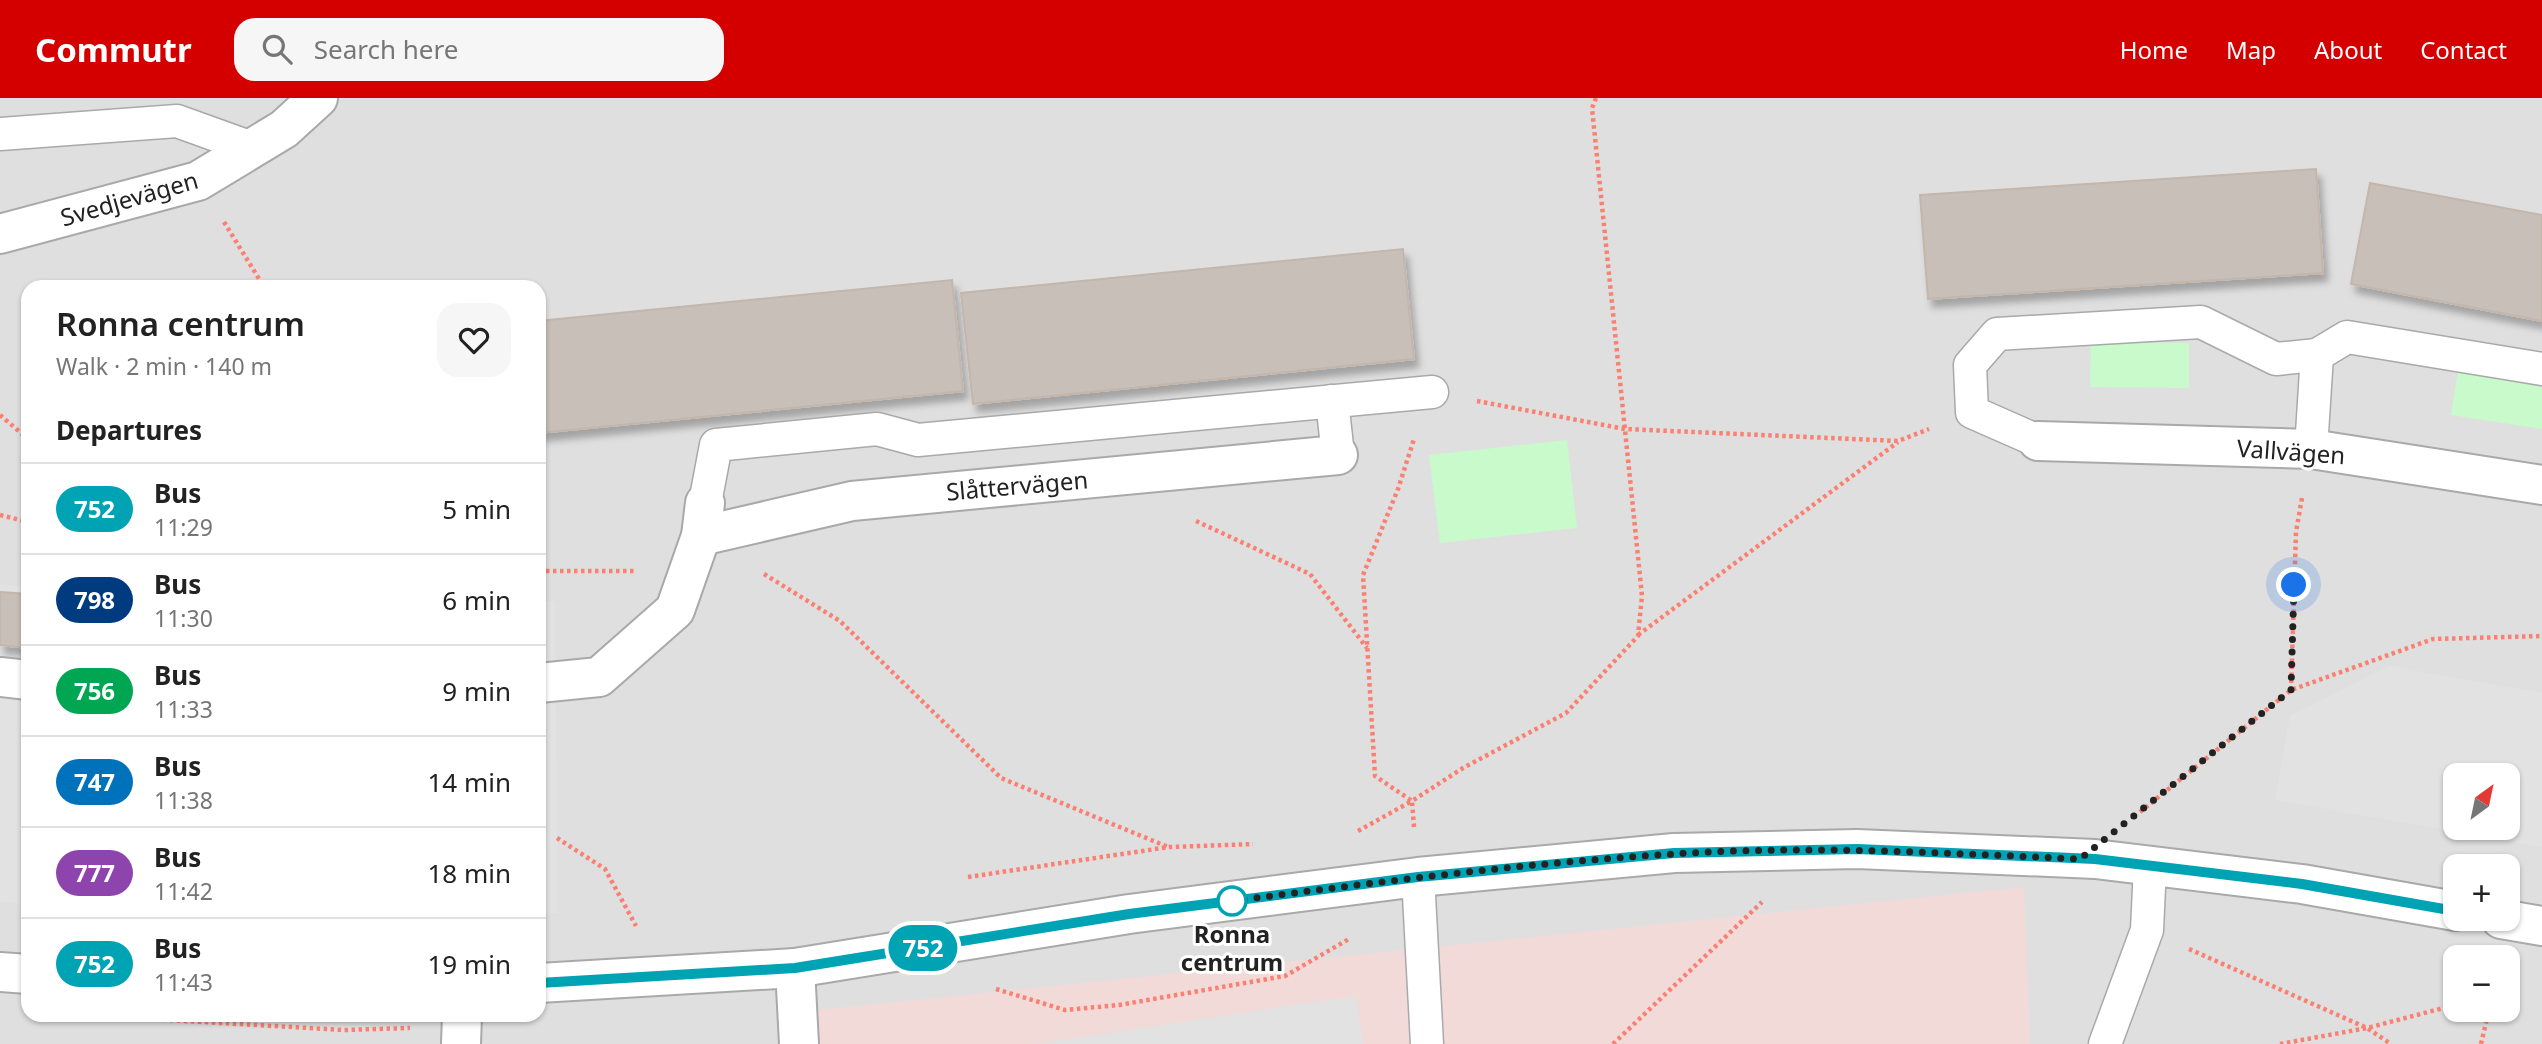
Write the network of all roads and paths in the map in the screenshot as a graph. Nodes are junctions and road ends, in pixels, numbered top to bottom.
1 (318, 98) edge
2 (1597, 98) edge
3 (0, 134) edge
4 (252, 148) junction
5 (198, 181) junction
6 (0, 234) edge
7 (260, 280) edge
8 (2317, 355) junction
9 (2542, 369) edge
10 (1432, 392) junction
11 (1332, 401) junction
12 (1972, 412) junction
13 (0, 415) edge
14 (1625, 429) junction
15 (21, 433) edge
16 (1898, 441) junction
17 (2038, 441) joint
18 (2311, 449) junction
19 (1338, 455) joint
20 (2542, 485) edge
21 (0, 515) edge
22 (1191, 519) dead end
23 (21, 520) edge
24 (703, 520) junction
25 (546, 571) edge
26 (1638, 636) junction
27 (2542, 636) edge
28 (1367, 648) junction
29 (0, 677) edge
30 (21, 679) edge
31 (546, 682) edge
32 (2291, 690) junction
33 (1412, 801) junction
34 (1354, 833) dead end
35 (557, 838) dead end
36 (1262, 843) dead end
37 (1169, 847) junction
38 (1767, 851) junction
39 (2080, 859) junction
40 (2150, 866) junction
41 (968, 877) dead end
42 (1419, 894) junction
43 (2443, 909) edge
44 (2520, 922) edge
45 (2542, 926) edge
46 (2147, 930) junction
47 (795, 968) junction
48 (0, 972) edge
49 (21, 974) edge
50 (648, 979) junction
51 (546, 983) edge
52 (989, 987) dead end
53 (2443, 1008) edge
54 (203, 1022) edge
55 (2486, 1022) edge
56 (462, 1028) edge
57 (2367, 1028) junction
58 (799, 1044) edge
59 (1427, 1044) edge
60 (1614, 1044) edge
61 (2105, 1044) edge
62 (2280, 1044) edge
63 (2390, 1044) edge
64 (2481, 1044) edge

1 - 4 street, Svedjevägen
2 - 14 path
3 - 4 lane
4 - 5 street, Svedjevägen
5 - 6 street, Svedjevägen
5 - 7 path
8 - 9 lane
8 - 12 lane
8 - 18 lane
10 - 11 lane
10 - 14 path
10 - 28 path
11 - 19 lane
11 - 24 lane
12 - 16 path
12 - 17 lane
13 - 15 path
14 - 16 path
14 - 26 path
16 - 26 path
17 - 18 street, Vallvägen
18 - 20 street, Vallvägen
18 - 32 path
19 - 24 street, Slåttervägen
21 - 23 path
22 - 28 path
24 - 25 path
24 - 31 street
24 - 37 path
26 - 33 path
27 - 32 path
28 - 33 path
29 - 30 street
32 - 39 path
33 - 34 path
33 - 42 path
35 - 50 path
36 - 37 path
37 - 41 path
38 - 39 street
38 - 42 street
38 - 60 path
39 - 40 street
40 - 43 street
40 - 46 lane
42 - 47 street
42 - 52 path
42 - 59 lane
44 - 45 street
46 - 57 path
46 - 61 lane
47 - 50 street
47 - 58 street
48 - 49 street
50 - 51 street
53 - 57 path
54 - 56 path
55 - 64 path
57 - 62 path
57 - 63 path

